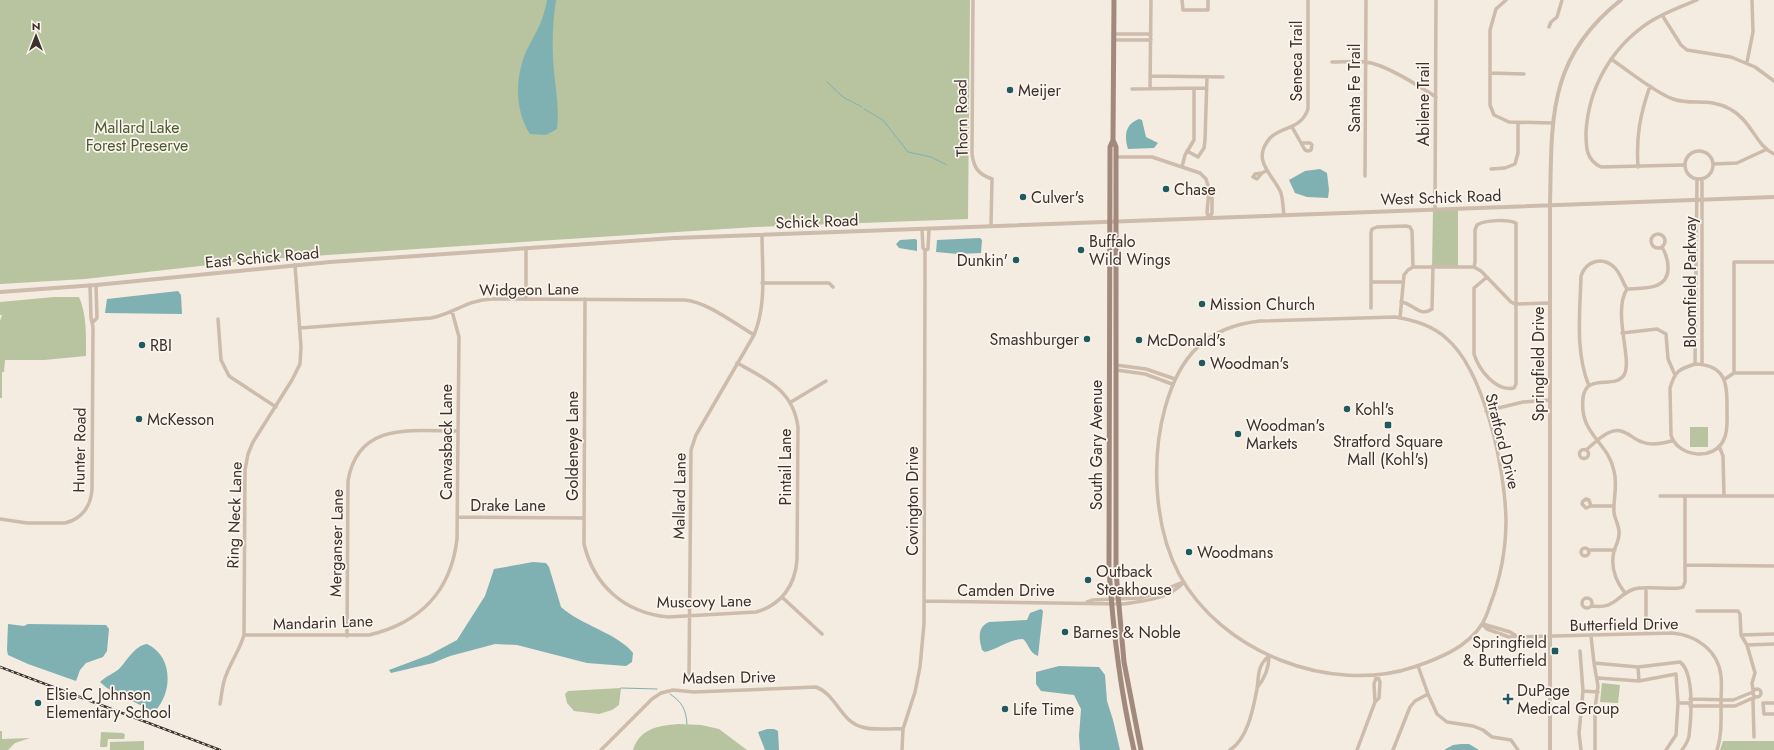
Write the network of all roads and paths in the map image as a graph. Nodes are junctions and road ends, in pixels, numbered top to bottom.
1 (973, 0) edge
2 (1114, 0) edge
3 (1151, 0) edge
4 (1182, 0) edge
5 (1208, 0) edge
6 (1308, 0) edge
7 (1366, 0) edge
8 (1436, 0) edge
9 (1506, 0) edge
10 (1562, 0) edge
11 (1621, 0) edge
12 (1697, 0) edge
13 (1752, 0) edge
14 (1662, 15) junction
15 (1548, 27) dead end
16 (1151, 34) junction
17 (1113, 37) junction
18 (1151, 40) junction
19 (1611, 59) junction
20 (1332, 62) dead end
21 (1367, 62) junction
22 (1747, 62) junction
23 (1490, 72) junction
24 (1524, 74) dead end
25 (1150, 76) junction
26 (1207, 77) junction
27 (1223, 77) dead end
28 (1774, 81) edge
29 (1650, 86) junction
30 (1194, 88) junction
31 (1206, 88) junction
32 (1132, 89) dead end
33 (1150, 89) junction
34 (1436, 97) junction
35 (1518, 123) junction
36 (1552, 123) junction
37 (1292, 127) junction
38 (1113, 140) junction
39 (1302, 143) dead end
40 (1765, 150) junction
41 (1187, 151) junction
42 (1774, 154) edge
43 (1116, 157) junction
44 (1713, 164) junction
45 (1683, 165) junction
46 (1182, 167) junction
47 (1638, 167) junction
48 (1491, 169) dead end
49 (1266, 171) junction
50 (1262, 173) dead end
51 (1365, 176) dead end
52 (1696, 179) junction
53 (1702, 179) junction
54 (1774, 197) edge
55 (1702, 199) junction
56 (1696, 200) junction
57 (1550, 204) junction
58 (1435, 209) junction
59 (1284, 215) junction
60 (1209, 218) junction
61 (1110, 222) junction
62 (1116, 222) junction
63 (991, 226) junction
64 (922, 229) junction
65 (928, 229) junction
66 (762, 234) junction
67 (1662, 247) junction
68 (526, 248) junction
69 (925, 250) junction
70 (1774, 262) edge
71 (295, 265) junction
72 (1433, 266) junction
73 (1413, 267) junction
74 (1474, 267) junction
75 (1487, 277) junction
76 (1371, 282) junction
77 (1403, 282) junction
78 (762, 283) junction
79 (90, 285) junction
80 (96, 285) junction
81 (833, 287) dead end
82 (1627, 289) junction
83 (0, 292) edge
84 (526, 299) junction
85 (585, 299) junction
86 (1401, 302) junction
87 (1550, 303) junction
88 (1517, 304) junction
89 (1371, 308) dead end
90 (452, 311) junction
91 (1400, 318) junction
92 (218, 319) dead end
93 (93, 322) junction
94 (300, 328) junction
95 (1622, 333) junction
96 (754, 335) junction
97 (737, 363) junction
98 (1695, 364) junction
99 (1702, 364) junction
100 (1116, 368) junction
101 (1734, 373) junction
102 (1774, 373) edge
103 (1675, 375) junction
104 (1174, 379) junction
105 (1725, 379) junction
106 (826, 381) dead end
107 (1172, 384) junction
108 (1589, 386) junction
109 (1550, 400) junction
110 (790, 402) junction
111 (276, 407) junction
112 (1486, 411) junction
113 (458, 431) junction
114 (1597, 440) junction
115 (1672, 441) junction
116 (1720, 446) junction
117 (1586, 450) dead end
118 (1660, 496) dead end
119 (1685, 496) junction
120 (1724, 496) junction
121 (1774, 496) edge
122 (1591, 506) dead end
123 (1614, 506) junction
124 (457, 517) junction
125 (583, 518) junction
126 (0, 519) edge
127 (1588, 550) dead end
128 (1615, 550) junction
129 (1685, 565) junction
130 (1774, 566) edge
131 (449, 572) joint
132 (1184, 582) junction
133 (605, 588) joint
134 (1646, 589) junction
135 (1625, 593) junction
136 (783, 598) junction
137 (924, 601) junction
138 (1111, 602) junction
139 (1118, 602) junction
140 (1591, 606) dead end
141 (1696, 610) dead end
142 (690, 616) junction
143 (1482, 624) junction
144 (822, 634) dead end
145 (1646, 634) junction
146 (1774, 634) edge
147 (244, 635) junction
148 (1741, 635) junction
149 (347, 636) junction
150 (1550, 636) junction
151 (1591, 636) junction
152 (1774, 644) edge
153 (1747, 645) junction
154 (1580, 651) dead end
155 (1270, 656) junction
156 (1594, 663) junction
157 (1418, 666) junction
158 (1638, 667) junction
159 (1377, 675) junction
160 (1598, 678) junction
161 (690, 679) dead end
162 (1639, 681) junction
163 (1257, 688) junction
164 (1584, 691) junction
165 (1753, 691) junction
166 (1598, 692) junction
167 (1428, 694) junction
168 (1755, 696) junction
169 (1721, 700) junction
170 (1375, 702) junction
171 (1678, 702) junction
172 (1690, 703) junction
173 (1774, 703) edge
174 (220, 704) dead end
175 (1721, 706) junction
176 (1754, 711) junction
177 (1763, 711) junction
178 (1774, 714) edge
179 (903, 729) junction
180 (1754, 737) dead end
181 (600, 750) edge
182 (902, 750) edge
183 (1134, 750) edge
184 (1141, 750) edge
185 (1230, 750) edge
186 (1357, 750) edge
187 (1393, 750) edge
188 (1518, 750) edge
189 (1550, 750) edge
190 (1581, 750) edge
191 (1595, 750) edge
192 (1666, 750) edge
193 (1682, 750) edge
194 (1717, 750) edge

1 - 63 street, Thorn Road
2 - 17 main road, South Gary Avenue
3 - 16 street
4 - 5 street
6 - 37 street, Seneca Trail
7 - 21 street, Santa Fe Trail
8 - 34 street, Abilene Trail
9 - 23 street
10 - 15 street
11 - 36 street, Springfield Drive
12 - 14 street
13 - 22 street
14 - 19 street
14 - 22 street
16 - 17 street
16 - 18 street
17 - 18 street
17 - 38 main road, South Gary Avenue
18 - 25 street
19 - 29 street
19 - 47 street
20 - 21 street
21 - 34 street
21 - 51 street, Santa Fe Trail
22 - 28 street
23 - 24 street
23 - 35 street
25 - 26 street
25 - 33 street
26 - 27 street
26 - 31 street
29 - 40 street
29 - 47 street
30 - 31 street
30 - 33 street
30 - 41 street
31 - 41 street
32 - 33 street
34 - 58 street, Abilene Trail
35 - 36 street
35 - 48 street
36 - 57 street, Springfield Drive
37 - 39 street
37 - 49 street, Seneca Trail
38 - 43 main road, South Gary Avenue
38 - 61 main road, South Gary Avenue
40 - 42 street
40 - 44 street
41 - 46 street
43 - 46 street
43 - 62 main road, South Gary Avenue
44 - 45 street
44 - 53 street
45 - 47 street
45 - 52 street
46 - 60 street
49 - 50 street
49 - 59 street, Seneca Trail
52 - 53 street
52 - 56 street, Bloomfield Parkway
53 - 55 street, Bloomfield Parkway
54 - 55 street, West Schick Road
55 - 56 street, West Schick Road
55 - 99 street, Bloomfield Parkway
56 - 57 street, West Schick Road
56 - 98 street, Bloomfield Parkway
57 - 58 street, West Schick Road
57 - 87 street, Springfield Drive
58 - 59 street, West Schick Road
59 - 60 street, West Schick Road
60 - 62 street, West Schick Road
61 - 62 street, West Schick Road
61 - 63 street, Schick Road
61 - 138 main road, South Gary Avenue
62 - 100 main road, South Gary Avenue
63 - 65 street, Schick Road
64 - 65 street, Schick Road
64 - 66 street, Schick Road
64 - 69 street, Covington Drive
65 - 69 street, Covington Drive
66 - 68 street, Schick Road
66 - 78 street, Mallard Lane
67 - 67 street
67 - 82 street
68 - 71 street, East Schick Road
68 - 84 street
69 - 137 street, Covington Drive
70 - 101 street
71 - 80 street, East Schick Road
71 - 94 street, Ring Neck Lane
72 - 73 street
72 - 74 street
72 - 86 street
73 - 76 street
73 - 77 street
74 - 75 street
74 - 88 street
75 - 88 street
75 - 88 street
76 - 77 street
76 - 89 street
77 - 86 street
78 - 81 street
78 - 96 street, Mallard Lane
79 - 80 street, East Schick Road
79 - 83 street, East Schick Road
79 - 93 street, Hunter Road
80 - 93 street, Hunter Road
82 - 95 street
82 - 108 street
84 - 85 street, Widgeon Lane
84 - 90 street, Widgeon Lane
85 - 96 street, Widgeon Lane
85 - 125 street, Goldeneye Lane
86 - 91 street
87 - 88 street
87 - 109 street, Springfield Drive
90 - 94 street, Widgeon Lane
90 - 113 street, Canvasback Lane
91 - 104 street, Stratford Drive
91 - 112 street, Stratford Drive
92 - 111 street
93 - 126 street, Hunter Road
94 - 111 street, Ring Neck Lane
95 - 103 street
95 - 108 street
96 - 97 street, Mallard Lane
97 - 110 street, Pintail Lane
97 - 142 street, Mallard Lane
98 - 99 street, Bloomfield Parkway
98 - 103 street, Bloomfield Parkway
99 - 105 street, Bloomfield Parkway
100 - 104 street
100 - 107 street
100 - 139 main road, South Gary Avenue
101 - 102 street
101 - 105 street
103 - 115 street
104 - 107 street, Stratford Drive
105 - 116 street
106 - 110 street
107 - 132 street, Stratford Drive
108 - 114 street
109 - 112 street
109 - 150 street, Springfield Drive
110 - 136 street, Pintail Lane
111 - 147 street, Ring Neck Lane
112 - 143 street, Stratford Drive
113 - 124 street, Canvasback Lane
113 - 149 street, Merganser Lane
114 - 115 street
114 - 117 street
114 - 123 street
115 - 116 street
116 - 120 street
118 - 119 street
119 - 120 street
119 - 129 street
120 - 121 street
122 - 123 street
123 - 128 street
124 - 125 street, Drake Lane
124 - 131 street, Canvasback Lane
125 - 133 street, Goldeneye Lane
127 - 128 street
128 - 135 street
129 - 130 street
129 - 134 street
131 - 149 street, Mandarin Lane
132 - 139 street, Camden Drive
132 - 155 street, Stratford Drive
133 - 142 street, Muscovy Lane
134 - 135 street
134 - 145 street
135 - 140 street
136 - 142 street, Muscovy Lane
136 - 144 street
137 - 138 street, Camden Drive
137 - 179 street, Covington Drive
138 - 139 street, Camden Drive
138 - 183 main road, South Gary Avenue
139 - 184 main road, South Gary Avenue
141 - 148 street
142 - 161 street, Mallard Lane
143 - 150 street, Butterfield Drive
143 - 157 street, Stratford Drive
145 - 151 street, Butterfield Drive
145 - 169 street, Butterfield Drive
146 - 148 street
147 - 149 street, Mandarin Lane
147 - 174 street, Ring Neck Lane
148 - 153 street
150 - 151 street, Butterfield Drive
150 - 189 street, Springfield Drive
151 - 156 street
152 - 153 street
153 - 165 street
154 - 164 street
155 - 159 street, Stratford Drive
155 - 163 street
155 - 163 street
156 - 158 street
156 - 160 street
157 - 159 street, Stratford Drive
157 - 167 street
158 - 162 street
158 - 172 street
159 - 170 street
159 - 170 street
160 - 162 street
160 - 166 street
162 - 171 street
163 - 185 street
164 - 166 street
164 - 190 street
165 - 168 street
165 - 168 street
165 - 169 street
166 - 191 street
167 - 187 street
167 - 188 street
168 - 175 street
168 - 176 street
169 - 172 street
169 - 175 street, Butterfield Drive
170 - 186 street
171 - 172 street
171 - 192 street
172 - 175 street
172 - 193 street
173 - 177 street
175 - 194 street, Butterfield Drive
176 - 177 street
176 - 180 street
177 - 178 street
179 - 181 street, Madsen Drive
179 - 182 street, Covington Drive

